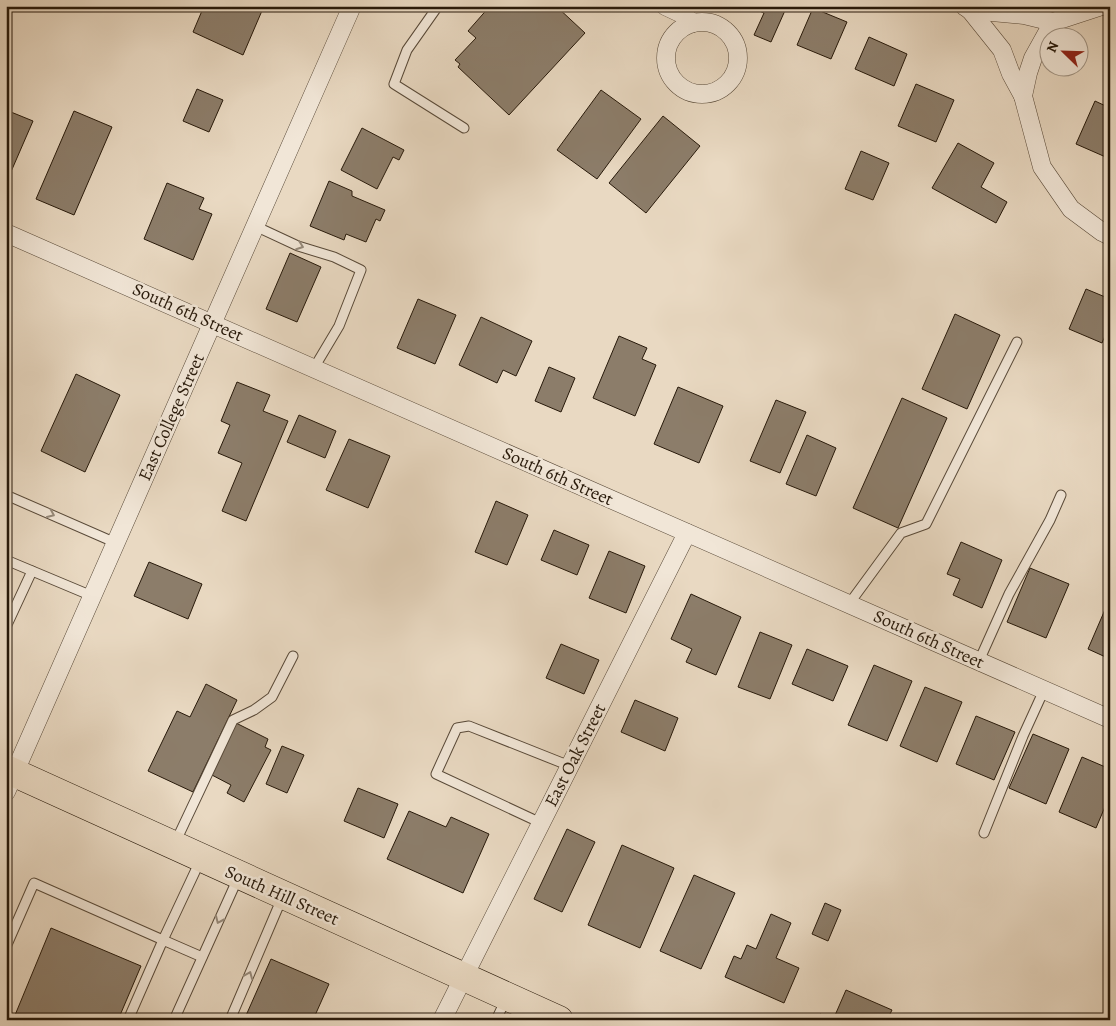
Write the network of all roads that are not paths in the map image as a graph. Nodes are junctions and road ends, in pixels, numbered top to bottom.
1 (352, 6) edge
2 (438, 6) edge
3 (665, 6) edge
4 (1102, 6) edge
5 (967, 8) edge
6 (1053, 22) junction
7 (693, 23) junction
8 (1023, 96) junction
9 (464, 128) dead end
10 (256, 226) junction
11 (6, 233) edge
12 (1110, 236) edge
13 (212, 322) junction
14 (1017, 342) dead end
15 (314, 368) junction
16 (6, 495) edge
17 (1061, 495) dead end
18 (687, 533) junction
19 (116, 543) junction
20 (6, 560) edge
21 (32, 572) junction
22 (92, 596) junction
23 (849, 604) junction
24 (6, 627) edge
25 (293, 656) dead end
26 (980, 661) junction
27 (1044, 690) junction
28 (1110, 719) edge
29 (570, 766) junction
30 (9, 778) edge
31 (541, 823) junction
32 (984, 833) dead end
33 (174, 845) junction
34 (201, 858) junction
35 (239, 875) junction
36 (284, 895) junction
37 (163, 940) junction
38 (6, 947) edge
39 (202, 957) junction
40 (464, 977) junction
41 (502, 1008) edge
42 (128, 1020) edge
43 (174, 1020) edge
44 (230, 1020) edge
45 (442, 1020) edge
46 (559, 1020) edge

1 - 10 street, East College Street
2 - 9 lane
3 - 7 street
4 - 6 street
5 - 6 street
5 - 8 street
6 - 8 street
7 - 7 street
8 - 12 street
10 - 13 street, East College Street
10 -> 15 lane
11 - 13 street, South 6th Street
13 - 15 street, South 6th Street
13 - 19 street, East College Street
14 - 23 lane
15 - 18 street, South 6th Street
16 -> 19 lane
17 - 26 lane
18 - 23 street, South 6th Street
18 - 29 street, East Oak Street
19 - 22 street, East College Street
20 - 21 lane
21 - 22 lane
21 - 24 lane
22 - 30 street, East College Street
23 - 26 street, South 6th Street
25 - 33 lane
26 - 27 street, South 6th Street
27 - 28 street, South 6th Street
27 - 32 lane
29 - 31 street, East Oak Street
29 - 31 lane
30 - 33 main road, South Hill Street
31 - 40 street, East Oak Street
33 - 34 main road, South Hill Street
34 - 35 main road, South Hill Street
34 - 37 lane
35 - 36 main road, South Hill Street
35 -> 39 lane
36 - 40 main road, South Hill Street
44 -> 36 lane
37 - 38 lane
37 - 39 lane
37 - 42 lane
39 - 43 lane
40 - 41 main road, South Hill Street
40 - 45 street, East Oak Street
41 - 46 main road, South Hill Street

